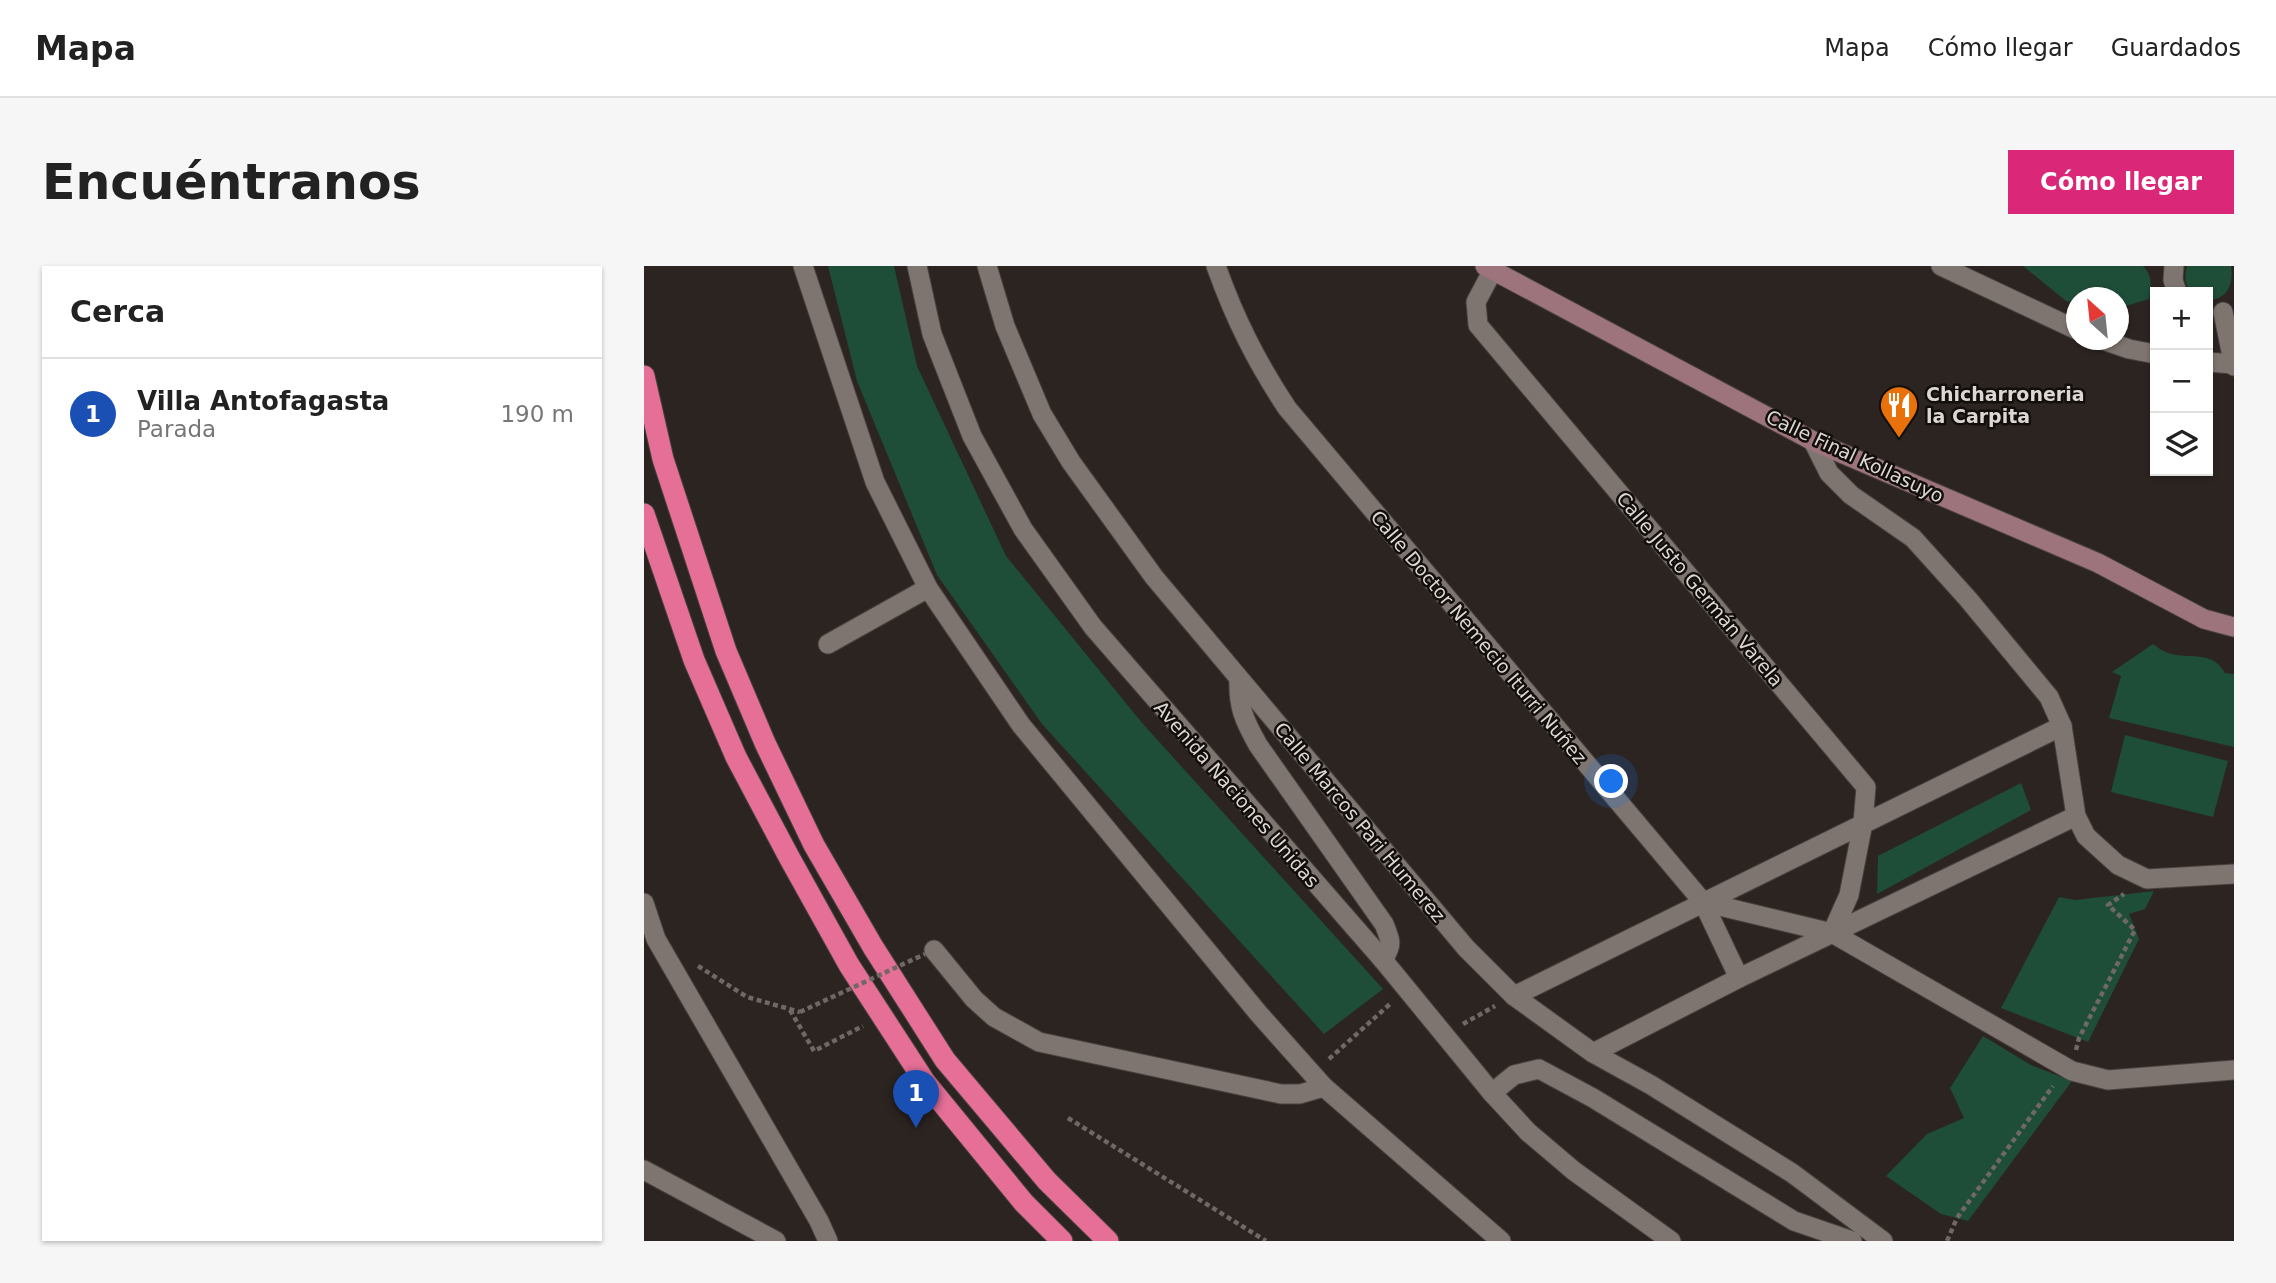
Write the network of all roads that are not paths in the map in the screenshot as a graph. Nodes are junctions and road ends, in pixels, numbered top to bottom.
1 (803, 266) edge
2 (917, 266) edge
3 (987, 266) edge
4 (1216, 266) edge
5 (2174, 266) edge
6 (1491, 267) edge
7 (1951, 269) edge
8 (2175, 287) edge
9 (2222, 311) edge
10 (2066, 325) edge
11 (2129, 349) edge
12 (2150, 353) edge
13 (2213, 363) edge
14 (2234, 365) edge
15 (644, 376) edge
16 (1813, 441) junction
17 (644, 514) edge
18 (928, 588) junction
19 (2234, 627) edge
20 (828, 644) dead end
21 (1239, 679) junction
22 (2062, 726) junction
23 (2076, 817) junction
24 (1863, 823) junction
25 (2234, 874) edge
26 (1703, 902) junction
27 (644, 903) edge
28 (1832, 933) junction
29 (650, 935) edge
30 (929, 952) road end
31 (1382, 960) junction
32 (1739, 978) junction
33 (1514, 996) junction
34 (1593, 1053) junction
35 (2234, 1070) edge
36 (1318, 1080) junction
37 (1492, 1093) junction
38 (644, 1170) edge
39 (776, 1241) edge
40 (828, 1241) edge
41 (1062, 1241) edge
42 (1108, 1241) edge
43 (1501, 1241) edge
44 (1671, 1241) edge
45 (1853, 1241) edge
46 (1883, 1241) edge

1 - 18 street
2 - 31 street, Avenida Naciones Unidas
3 - 21 street, Calle Marcos Pari Humerez
4 - 26 street, Calle Doctor Nemecio Iturri Nuñez
5 - 8 street
6 - 16 main road, Calle Final Kollasuyo
6 - 24 street, Calle Justo Germán Varela
7 - 10 street
9 - 14 street
11 - 12 street
13 - 14 street
15 - 42 highway
16 - 19 main road, Calle Final Kollasuyo
16 - 22 street
17 - 41 highway
18 - 20 street
18 - 36 street
21 - 31 street
21 - 33 street, Calle Marcos Pari Humerez
22 - 23 street
22 - 24 street
23 - 25 street
23 - 28 street
24 - 26 street
24 - 28 street, Calle Justo Germán Varela
26 - 28 street
26 - 32 street, Calle Doctor Nemecio Iturri Nuñez
26 - 33 street
27 - 29 street
28 - 32 street
28 - 35 street
29 - 40 street
30 - 36 street
31 - 37 street, Avenida Naciones Unidas
32 - 34 street
33 - 34 street, Calle Marcos Pari Humerez
34 - 46 street, Calle Marcos Pari Humerez
36 - 43 street
37 - 44 street, Avenida Naciones Unidas
37 - 45 street
38 - 39 street

